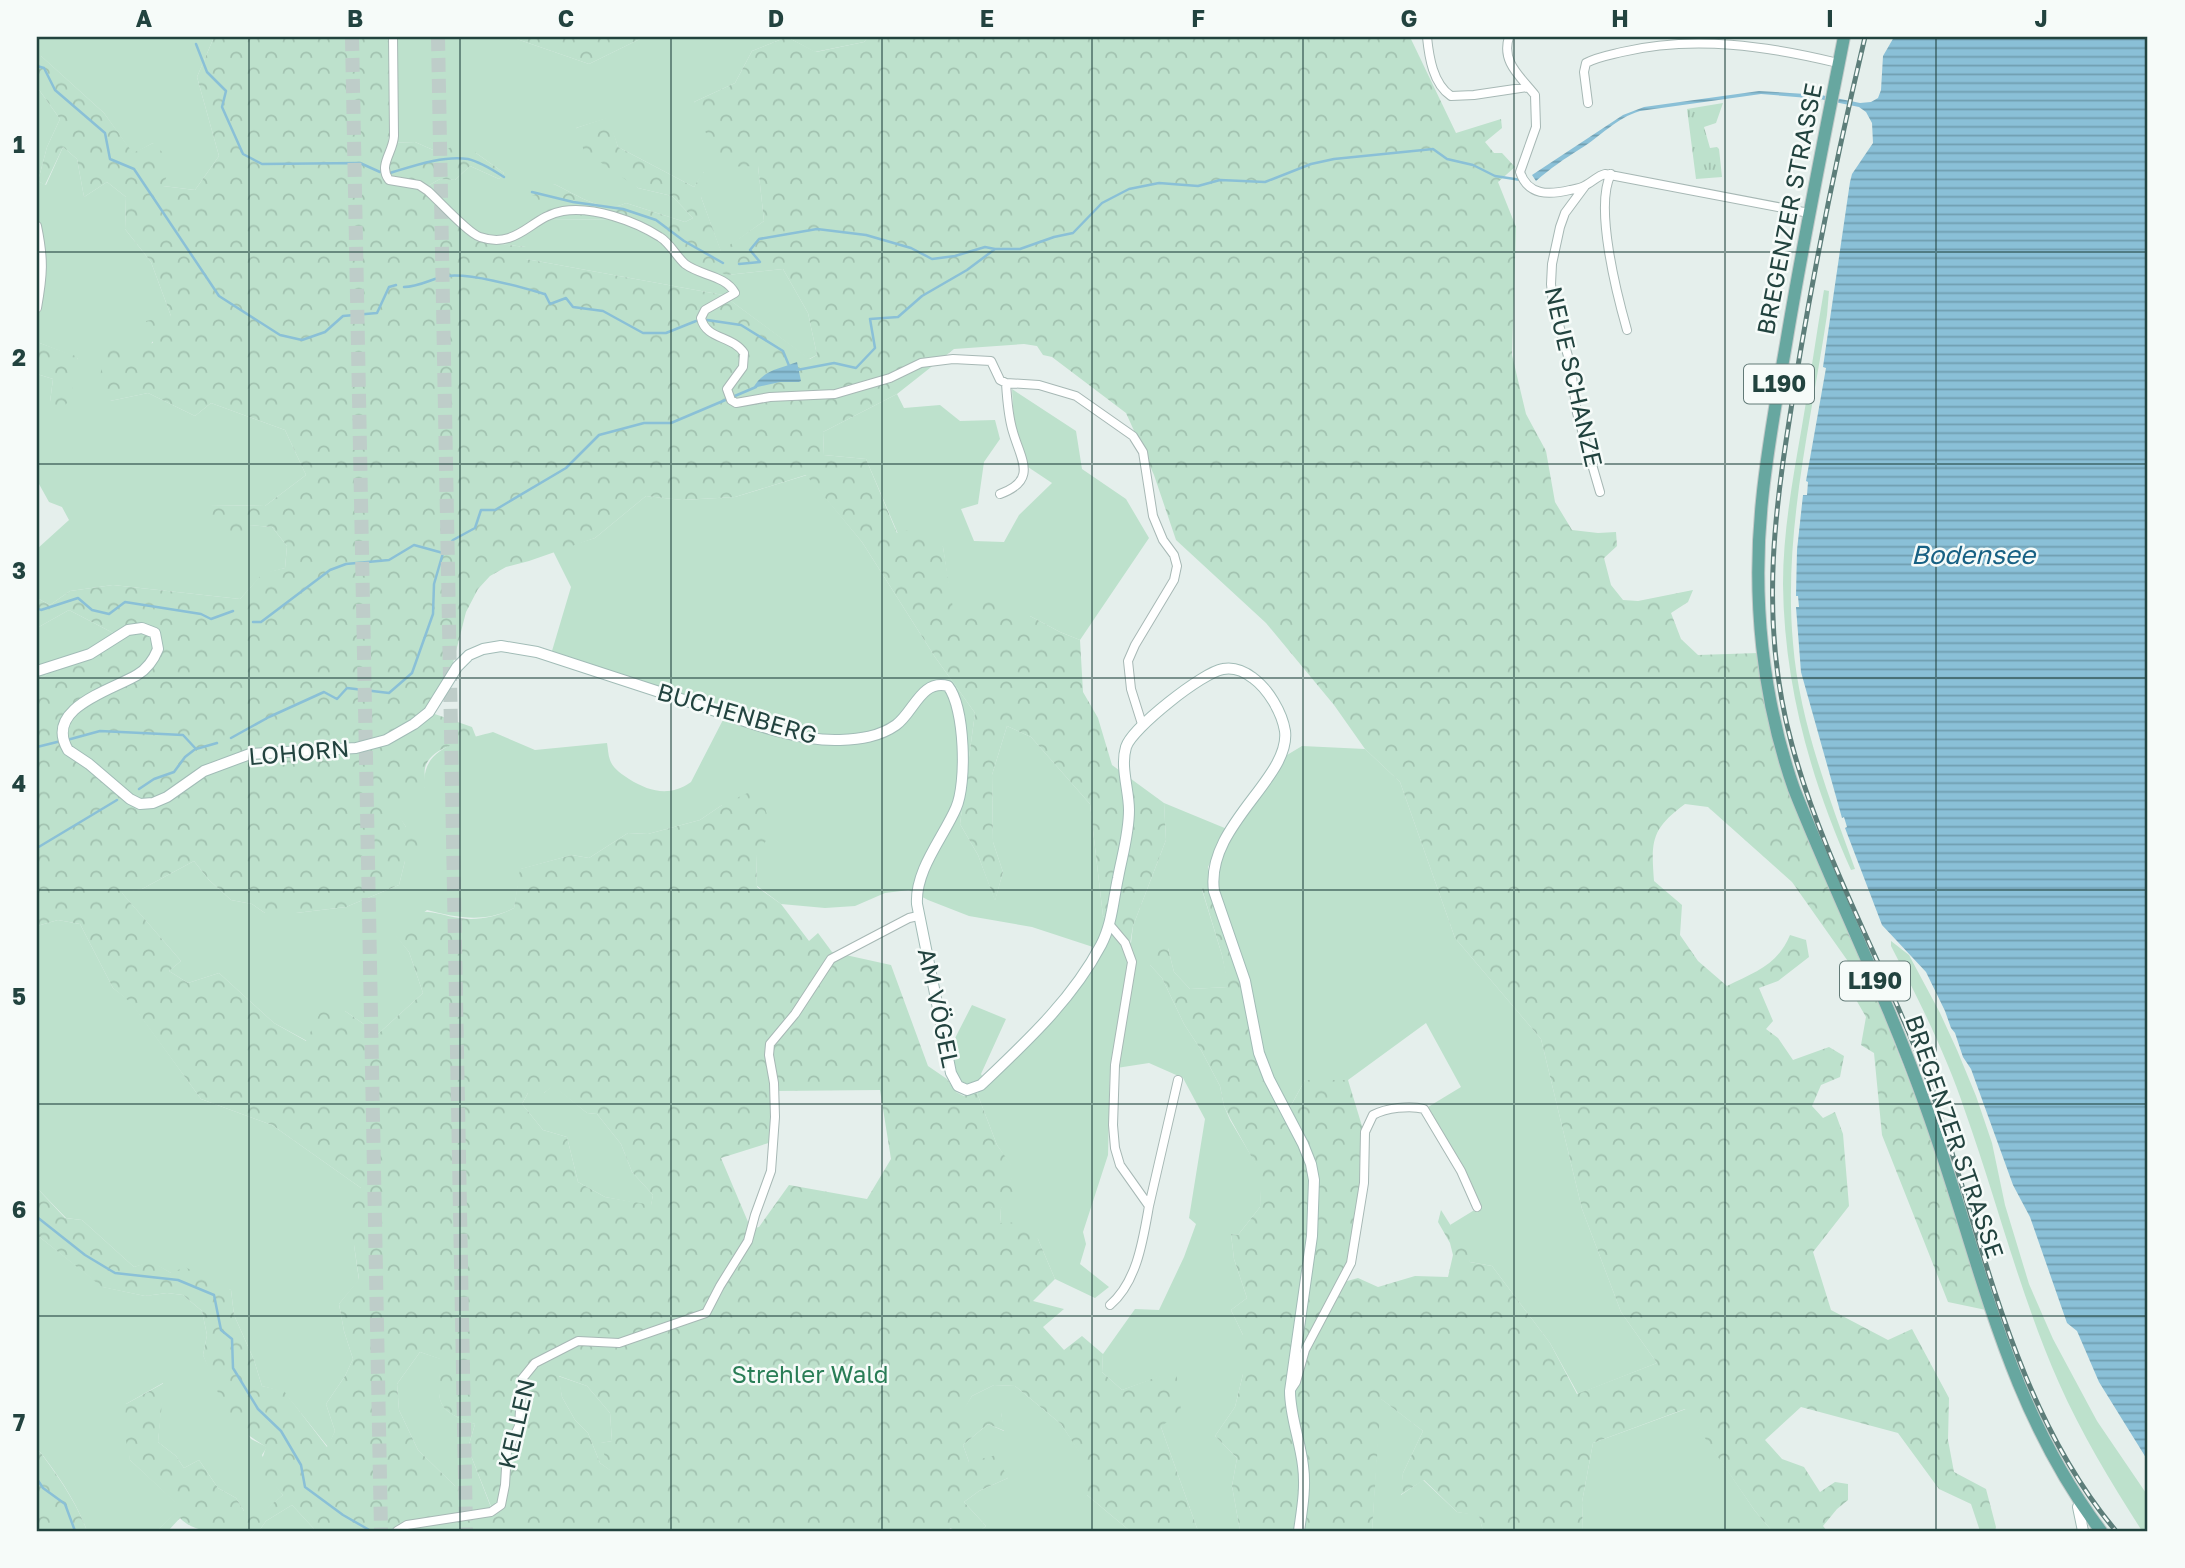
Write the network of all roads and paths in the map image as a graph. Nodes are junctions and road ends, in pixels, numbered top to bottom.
1 (393, 37) edge
2 (1427, 37) edge
3 (1509, 37) edge
4 (1844, 37) edge
5 (1839, 63) junction
6 (1528, 87) junction
7 (1588, 103) dead end
8 (1611, 174) junction
9 (1585, 186) junction
10 (1809, 213) junction
11 (37, 226) edge
12 (37, 308) edge
13 (1627, 330) dead end
14 (1006, 383) junction
15 (1600, 492) dead end
16 (1000, 494) dead end
17 (37, 671) edge
18 (429, 712) joint
19 (1142, 724) junction
20 (942, 836) joint
21 (918, 916) junction
22 (1109, 924) junction
23 (795, 1014) joint
24 (1178, 1080) dead end
25 (1149, 1206) junction
26 (1477, 1207) dead end
27 (1110, 1305) dead end
28 (1290, 1391) junction
29 (2080, 1503) junction
30 (397, 1531) edge
31 (1299, 1531) edge
32 (2083, 1531) edge
33 (2101, 1531) edge

1 - 14 street
2 - 6 street
3 - 6 street
4 - 5 main road, BREGENZER STRASSE / L190
5 - 7 street
5 - 10 main road, BREGENZER STRASSE / L190
6 - 9 street
8 - 9 street
8 - 10 street
8 - 13 street
9 - 15 street, NEUE SCHANZE
10 - 29 main road, BREGENZER STRASSE / L190
11 - 12 street
14 - 16 street
14 - 19 street
17 - 18 street, LOHORN
18 - 20 street, BUCHENBERG
19 - 22 street
19 - 28 street
20 - 21 street, AM VÖGEL
21 - 22 street, AM VÖGEL
21 - 23 street, AM VÖGEL
22 - 25 street
23 - 30 street, KELLEN
24 - 25 street
25 - 27 street
26 - 28 street
28 - 31 street
29 - 32 street
29 - 33 main road, L190

